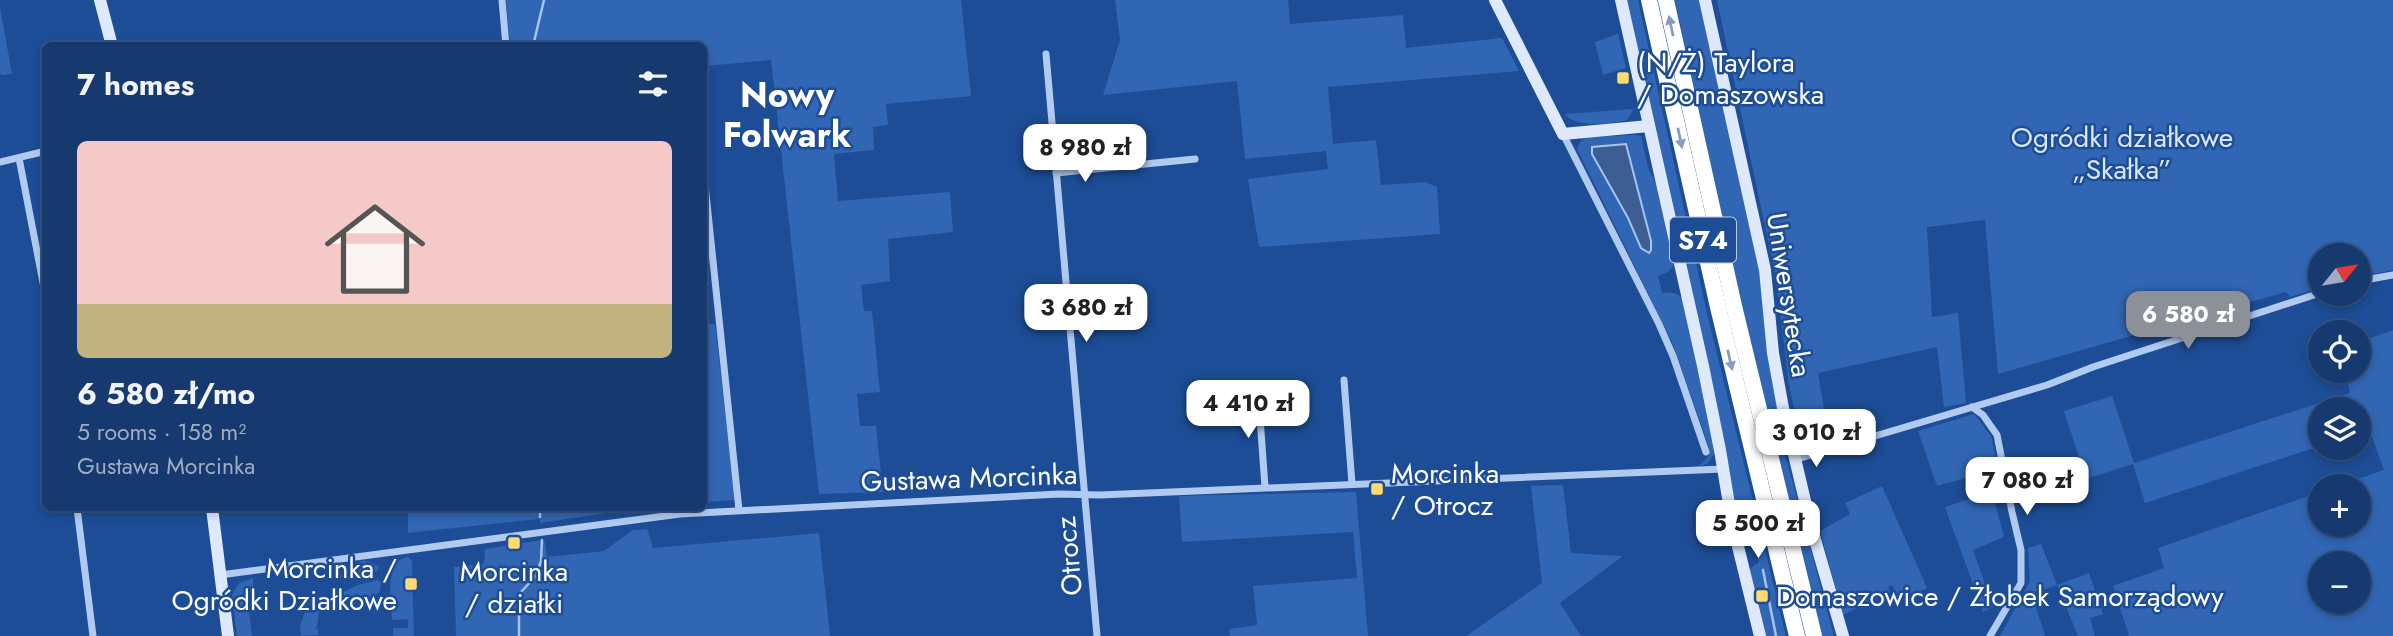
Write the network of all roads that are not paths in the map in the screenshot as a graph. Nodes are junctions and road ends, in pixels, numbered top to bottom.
1 (100, 0) edge
2 (502, 0) edge
3 (1495, 0) edge
4 (1621, 0) edge
5 (1649, 0) edge
6 (1666, 0) edge
7 (1705, 0) edge
8 (111, 42) edge
9 (506, 42) edge
10 (1046, 54) dead end
11 (1649, 126) junction
12 (1563, 134) junction
13 (42, 153) edge
14 (19, 158) junction
15 (1195, 159) dead end
16 (0, 163) edge
17 (1056, 173) junction
18 (707, 204) edge
19 (2393, 275) edge
20 (42, 277) edge
21 (2371, 279) edge
22 (2308, 297) edge
23 (1344, 380) dead end
24 (1258, 390) dead end
25 (1972, 407) junction
26 (1706, 452) dead end
27 (1794, 460) junction
28 (1723, 469) junction
29 (1766, 477) junction
30 (1352, 484) junction
31 (1265, 487) junction
32 (1084, 494) junction
33 (739, 510) junction
34 (77, 511) edge
35 (212, 511) edge
36 (220, 575) junction
37 (93, 636) edge
38 (228, 636) edge
39 (1097, 636) edge
40 (1760, 636) edge
41 (1797, 636) edge
42 (1814, 636) edge
43 (1843, 636) edge
44 (1990, 636) edge

1 - 8 street
2 - 9 street
3 - 12 street
4 - 11 street
5 -> 29 highway, S74
29 -> 6 highway, S74
7 - 27 street, Uniwersytecka
10 - 17 street, Otrocz
11 - 12 street
11 - 28 street
12 - 26 street
13 - 14 street
14 - 16 street
14 - 20 street
15 - 17 street
17 - 32 street, Otrocz
18 - 33 street
19 - 21 street
22 - 25 street
23 - 30 street
24 - 31 street
25 - 27 street
25 - 44 street
27 - 43 street, Uniwersytecka
28 - 30 street, Gustawa Morcinka
28 - 40 street
29 - 41 highway, S74
29 - 42 highway, S74
30 - 31 street, Gustawa Morcinka
31 - 32 street, Gustawa Morcinka
32 - 33 street, Gustawa Morcinka
32 - 39 street, Otrocz
33 - 36 street, Gustawa Morcinka
34 - 37 street
35 - 36 street
36 - 38 street

